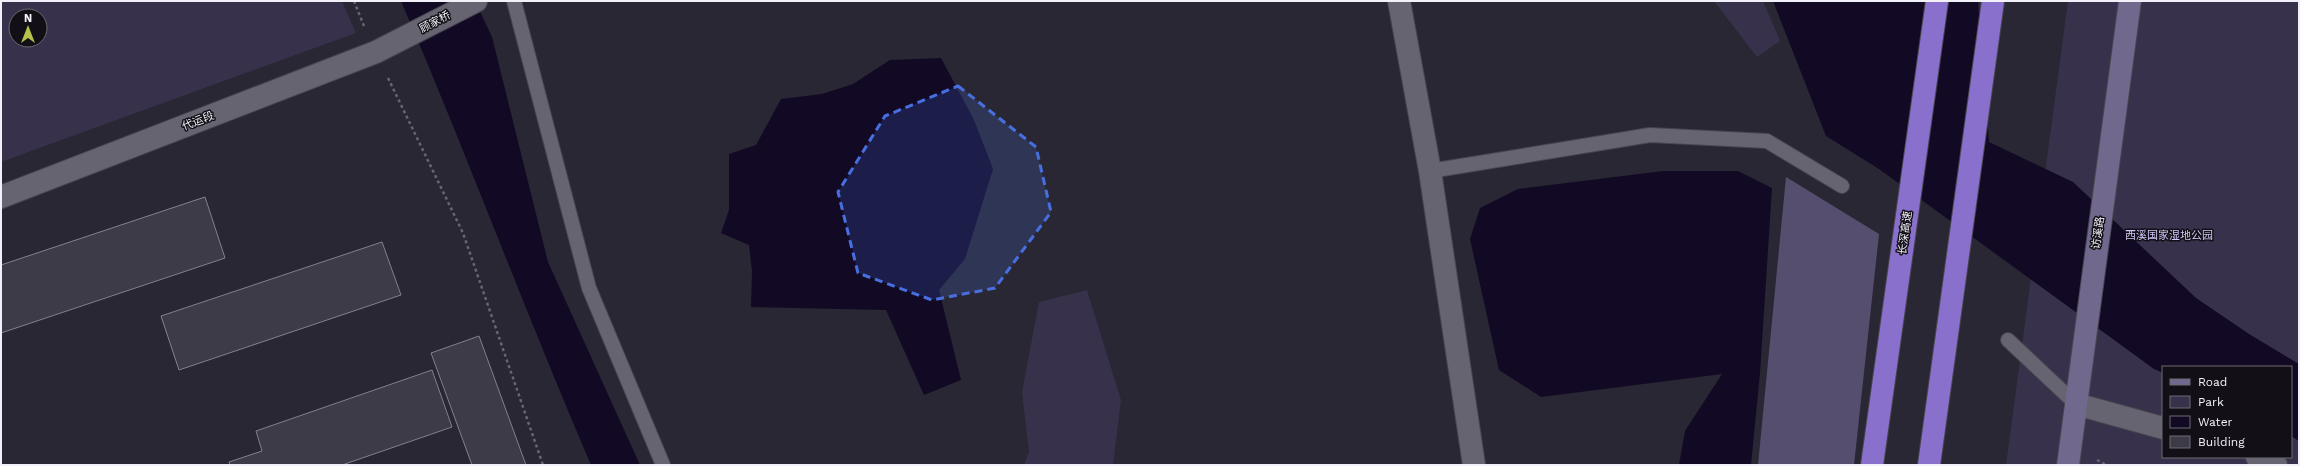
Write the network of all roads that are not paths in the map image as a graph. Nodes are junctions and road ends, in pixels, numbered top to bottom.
1 (476, 1) edge
2 (514, 1) edge
3 (1399, 1) edge
4 (1937, 1) edge
5 (1993, 1) edge
6 (2130, 1) edge
7 (385, 48) joint
8 (1430, 171) junction
9 (1842, 186) dead end
10 (1, 197) edge
11 (2008, 340) dead end
12 (2076, 404) junction
13 (2162, 428) edge
14 (2258, 458) edge
15 (663, 465) edge
16 (1474, 465) edge
17 (1872, 465) edge
18 (1929, 465) edge
19 (2068, 465) edge
20 (2276, 465) edge

1 - 7 street, 顾家桥
2 - 15 lane
3 - 8 street
4 - 17 highway, 长深高速
5 - 18 highway
6 - 12 street, 访溪路
7 - 10 street, 代运段
8 - 9 lane
8 - 16 street
11 - 12 lane
12 - 13 street
12 - 19 street, 访溪路
14 - 20 street

